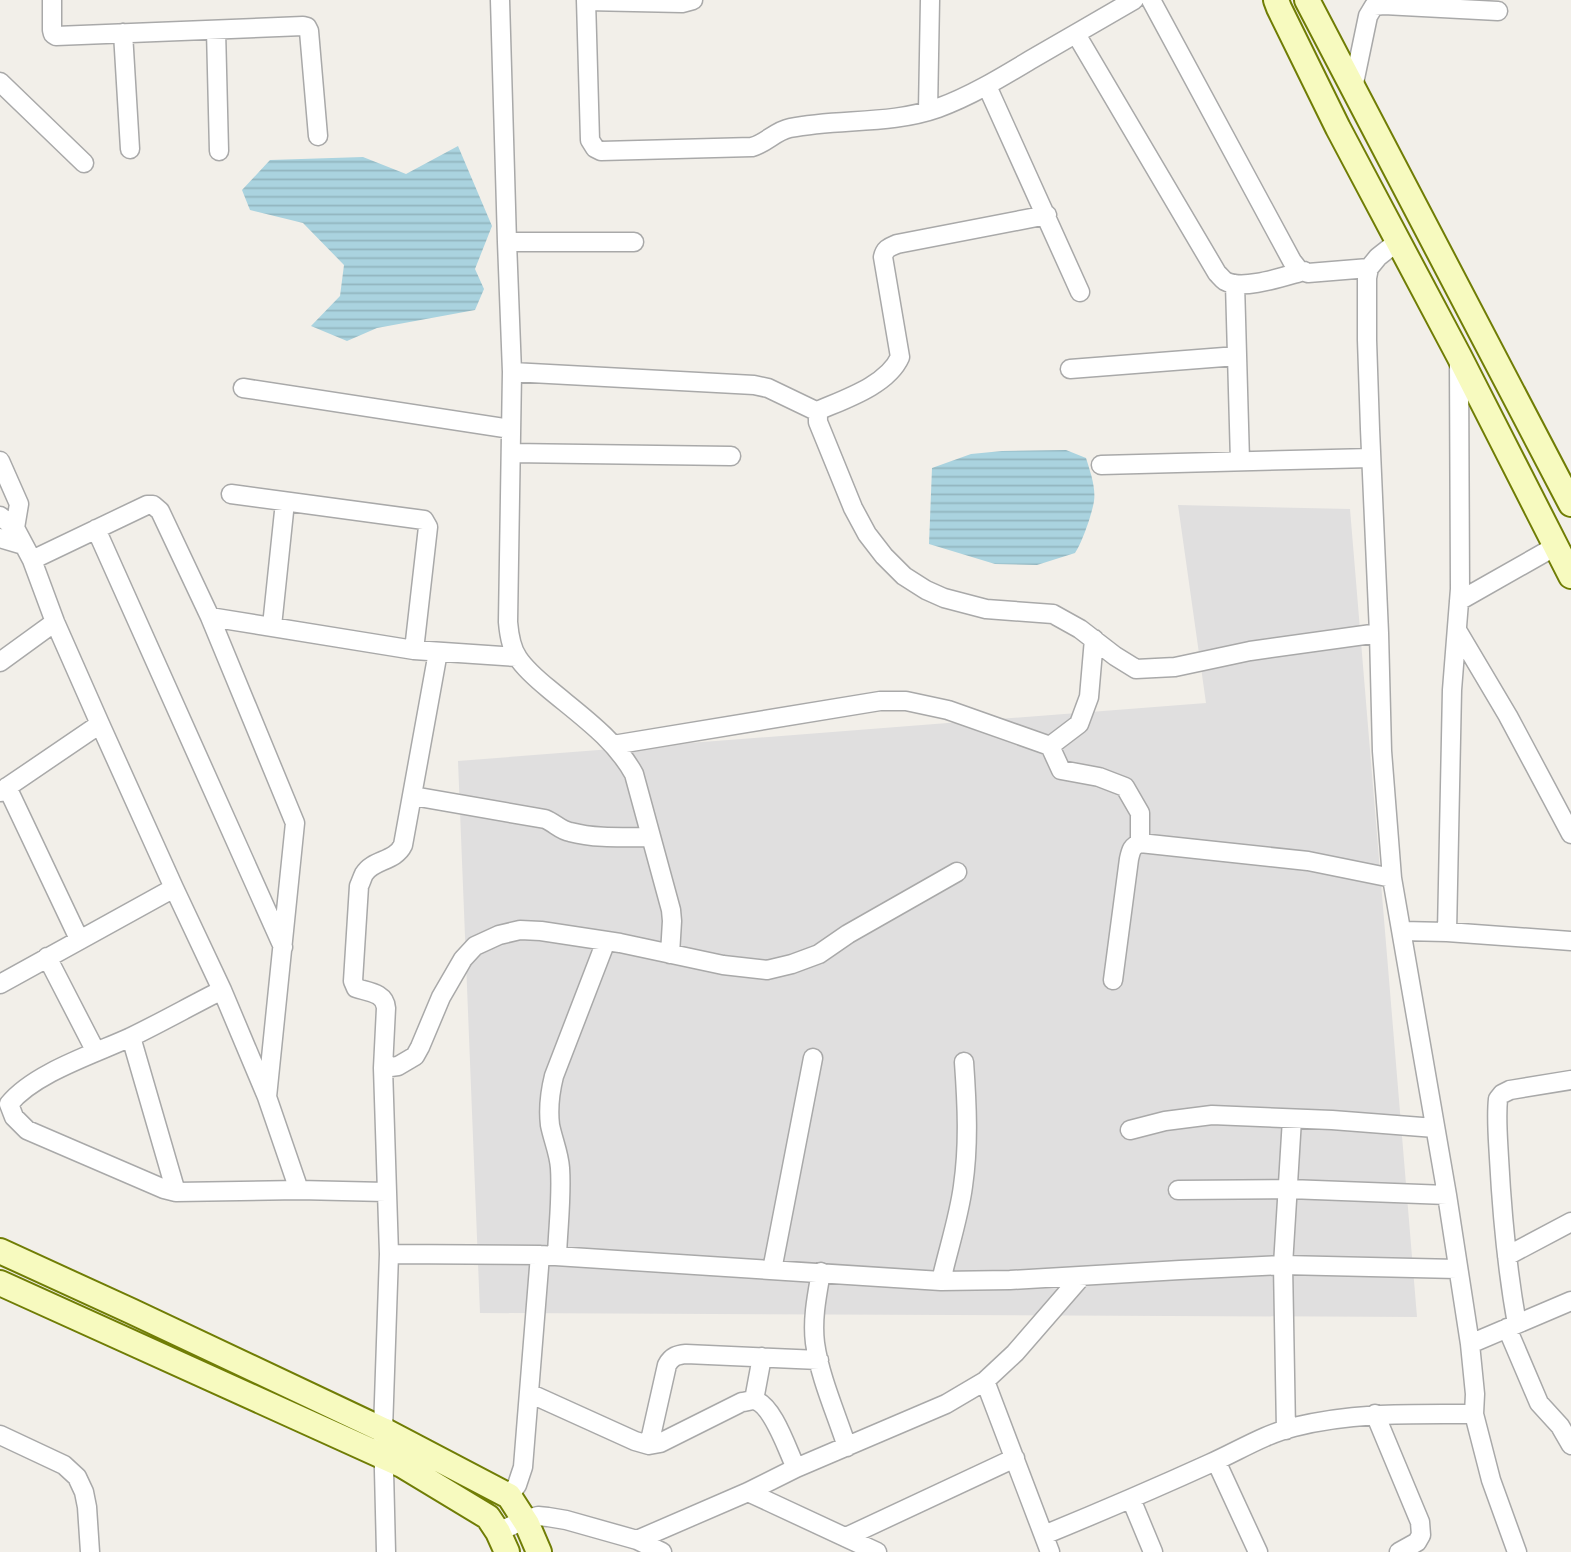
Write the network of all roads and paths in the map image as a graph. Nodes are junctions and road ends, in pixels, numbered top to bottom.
1 (52, 0) edge
2 (500, 0) edge
3 (693, 0) edge
4 (930, 0) edge
5 (1134, 0) edge
6 (1151, 0) edge
7 (1276, 0) edge
8 (1307, 0) edge
9 (586, 1) edge
10 (1498, 11) dead end
11 (216, 30) junction
12 (123, 33) junction
13 (1076, 34) junction
14 (0, 82) edge
15 (987, 86) junction
16 (1353, 88) junction
17 (928, 111) junction
18 (318, 136) dead end
19 (130, 149) dead end
20 (219, 151) dead end
21 (84, 163) dead end
22 (1046, 215) junction
23 (506, 242) junction
24 (634, 242) dead end
25 (1398, 242) junction
26 (1370, 268) junction
27 (1304, 271) junction
28 (1235, 284) junction
29 (1080, 292) dead end
30 (1237, 356) junction
31 (1459, 356) junction
32 (1070, 369) dead end
33 (512, 372) junction
34 (1504, 376) junction
35 (243, 388) dead end
36 (1476, 390) junction
37 (818, 412) junction
38 (511, 429) junction
39 (511, 453) junction
40 (731, 456) dead end
41 (1371, 458) junction
42 (0, 461) edge
43 (1240, 461) junction
44 (1101, 465) dead end
45 (231, 494) dead end
46 (285, 502) junction
47 (1571, 504) edge
48 (0, 516) edge
49 (96, 529) junction
50 (7, 533) edge
51 (1556, 546) junction
52 (27, 553) junction
53 (1571, 576) edge
54 (1459, 601) junction
55 (210, 617) junction
56 (55, 622) junction
57 (272, 626) junction
58 (1457, 630) junction
59 (1379, 633) junction
60 (1094, 639) junction
61 (414, 650) junction
62 (438, 652) junction
63 (517, 657) junction
64 (0, 662) edge
65 (100, 724) junction
66 (614, 745) junction
67 (1050, 746) junction
68 (4, 789) edge
69 (413, 796) junction
70 (1571, 834) edge
71 (651, 837) junction
72 (1140, 842) junction
73 (957, 872) dead end
74 (1392, 878) junction
75 (174, 888) junction
76 (1402, 932) junction
77 (1447, 932) junction
78 (79, 939) junction
79 (606, 941) junction
80 (1571, 941) edge
81 (282, 947) junction
82 (670, 954) junction
83 (47, 957) junction
84 (1112, 980) dead end
85 (0, 984) edge
86 (222, 990) junction
87 (131, 1037) junction
88 (96, 1052) junction
89 (813, 1058) dead end
90 (964, 1062) dead end
91 (383, 1068) junction
92 (1571, 1080) edge
93 (267, 1097) junction
94 (1292, 1119) junction
95 (1435, 1128) junction
96 (1130, 1130) dead end
97 (1289, 1189) junction
98 (299, 1190) junction
99 (1178, 1190) dead end
100 (176, 1192) junction
101 (386, 1192) junction
102 (1447, 1195) junction
103 (1571, 1222) edge
104 (0, 1251) edge
105 (389, 1254) junction
106 (548, 1256) junction
107 (1507, 1256) junction
108 (1283, 1265) junction
109 (1457, 1269) junction
110 (772, 1270) junction
111 (821, 1272) junction
112 (1081, 1276) junction
113 (941, 1281) junction
114 (0, 1283) edge
115 (1571, 1301) edge
116 (1512, 1326) junction
117 (1470, 1344) junction
118 (762, 1357) junction
119 (819, 1360) junction
120 (985, 1381) junction
121 (529, 1393) junction
122 (754, 1400) junction
123 (1375, 1414) junction
124 (1474, 1414) junction
125 (383, 1430) junction
126 (1286, 1430) junction
127 (0, 1435) edge
128 (649, 1445) junction
129 (1571, 1445) edge
130 (847, 1447) junction
131 (385, 1457) junction
132 (1015, 1458) junction
133 (1216, 1461) junction
134 (796, 1468) junction
135 (748, 1492) junction
136 (509, 1496) junction
137 (1131, 1499) junction
138 (524, 1520) junction
139 (1044, 1535) junction
140 (846, 1537) junction
141 (637, 1540) junction
142 (503, 1542) edge
143 (90, 1552) edge
144 (386, 1552) edge
145 (539, 1552) edge
146 (662, 1552) edge
147 (877, 1552) edge
148 (1050, 1552) edge
149 (1153, 1552) edge
150 (1258, 1552) edge
151 (1399, 1552) edge
152 (1517, 1552) edge

1 - 12 street
2 - 23 street
3 - 9 street
4 - 17 street
5 - 13 street
6 - 27 street
7 - 25 main road
8 - 16 main road
9 - 17 street
10 - 16 street
11 - 12 street
11 - 18 street
11 - 20 street
12 - 19 street
13 - 15 street
13 - 28 street
14 - 21 street
15 - 17 street
15 - 22 street
16 - 34 main road
22 - 29 street
22 - 37 street
23 - 24 street
23 - 33 street
25 - 26 street
25 - 31 main road
26 - 27 street
26 - 41 street
27 - 28 street
28 - 30 street
30 - 32 street
30 - 43 street
31 - 36 main road
31 - 54 street
33 - 37 street
33 - 38 street
34 - 36 main road
34 - 47 main road
35 - 38 street
36 - 51 main road
37 - 60 street
38 - 39 street
39 - 40 street
39 - 63 street
41 - 43 street
41 - 59 street
42 - 50 street
43 - 44 street
45 - 46 street
46 - 57 street
46 - 61 street
48 - 50 street
49 - 52 street
49 - 55 street
49 - 81 street
50 - 52 street
51 - 53 main road
51 - 54 street
52 - 56 street
54 - 58 street
55 - 57 street
55 - 81 street
56 - 64 street
56 - 65 street
57 - 61 street
58 - 70 street
58 - 77 street
59 - 60 street
59 - 74 street
60 - 67 street
61 - 62 street
62 - 63 street
62 - 69 street
63 - 66 street
65 - 68 street
65 - 75 street
66 - 67 street
66 - 71 street
67 - 72 street
68 - 78 street
69 - 71 street
69 - 91 street
71 - 82 street
72 - 74 street
72 - 84 street
73 - 82 street
74 - 76 street
75 - 78 street
75 - 86 street
76 - 77 street
76 - 95 street
77 - 80 street
78 - 83 street
79 - 82 street
79 - 91 street
79 - 106 street
81 - 93 street
83 - 85 street
83 - 88 street
86 - 87 street
86 - 93 street
87 - 88 street
87 - 100 street
88 - 100 street
89 - 110 street
90 - 113 street
91 - 101 street
92 - 107 street
93 - 98 street
94 - 95 street
94 - 96 street
94 - 97 street
95 - 102 street
97 - 99 street
97 - 102 street
97 - 108 street
98 - 100 street
98 - 101 street
101 - 105 street
102 - 109 street
103 - 107 street
104 - 125 main road
105 - 106 street
105 - 125 street
106 - 110 street
106 - 121 street
107 - 116 street
108 - 109 street
108 - 112 street
108 - 126 street
109 - 117 street
110 - 111 street
111 - 113 street
111 - 119 street
112 - 113 street
112 - 120 street
114 - 131 main road
115 - 116 street
116 - 117 street
116 - 129 street
117 - 124 street
118 - 119 street
118 - 122 street
118 - 128 street
119 - 130 street
120 - 130 street
120 - 132 street
121 - 128 street
121 - 136 street
122 - 128 street
122 - 134 street
123 - 124 street
123 - 126 street
123 - 151 street
124 - 152 street
125 - 131 street
125 - 136 main road
126 - 133 street
127 - 143 street
130 - 134 street
131 - 142 main road
131 - 144 street
132 - 139 street
132 - 140 street
133 - 137 street
133 - 150 street
134 - 135 street
135 - 140 street
135 - 141 street
136 - 138 main road
137 - 139 street
137 - 149 street
138 - 141 street
138 - 142 street
138 - 145 main road
139 - 148 street
140 - 147 street
141 - 146 street

